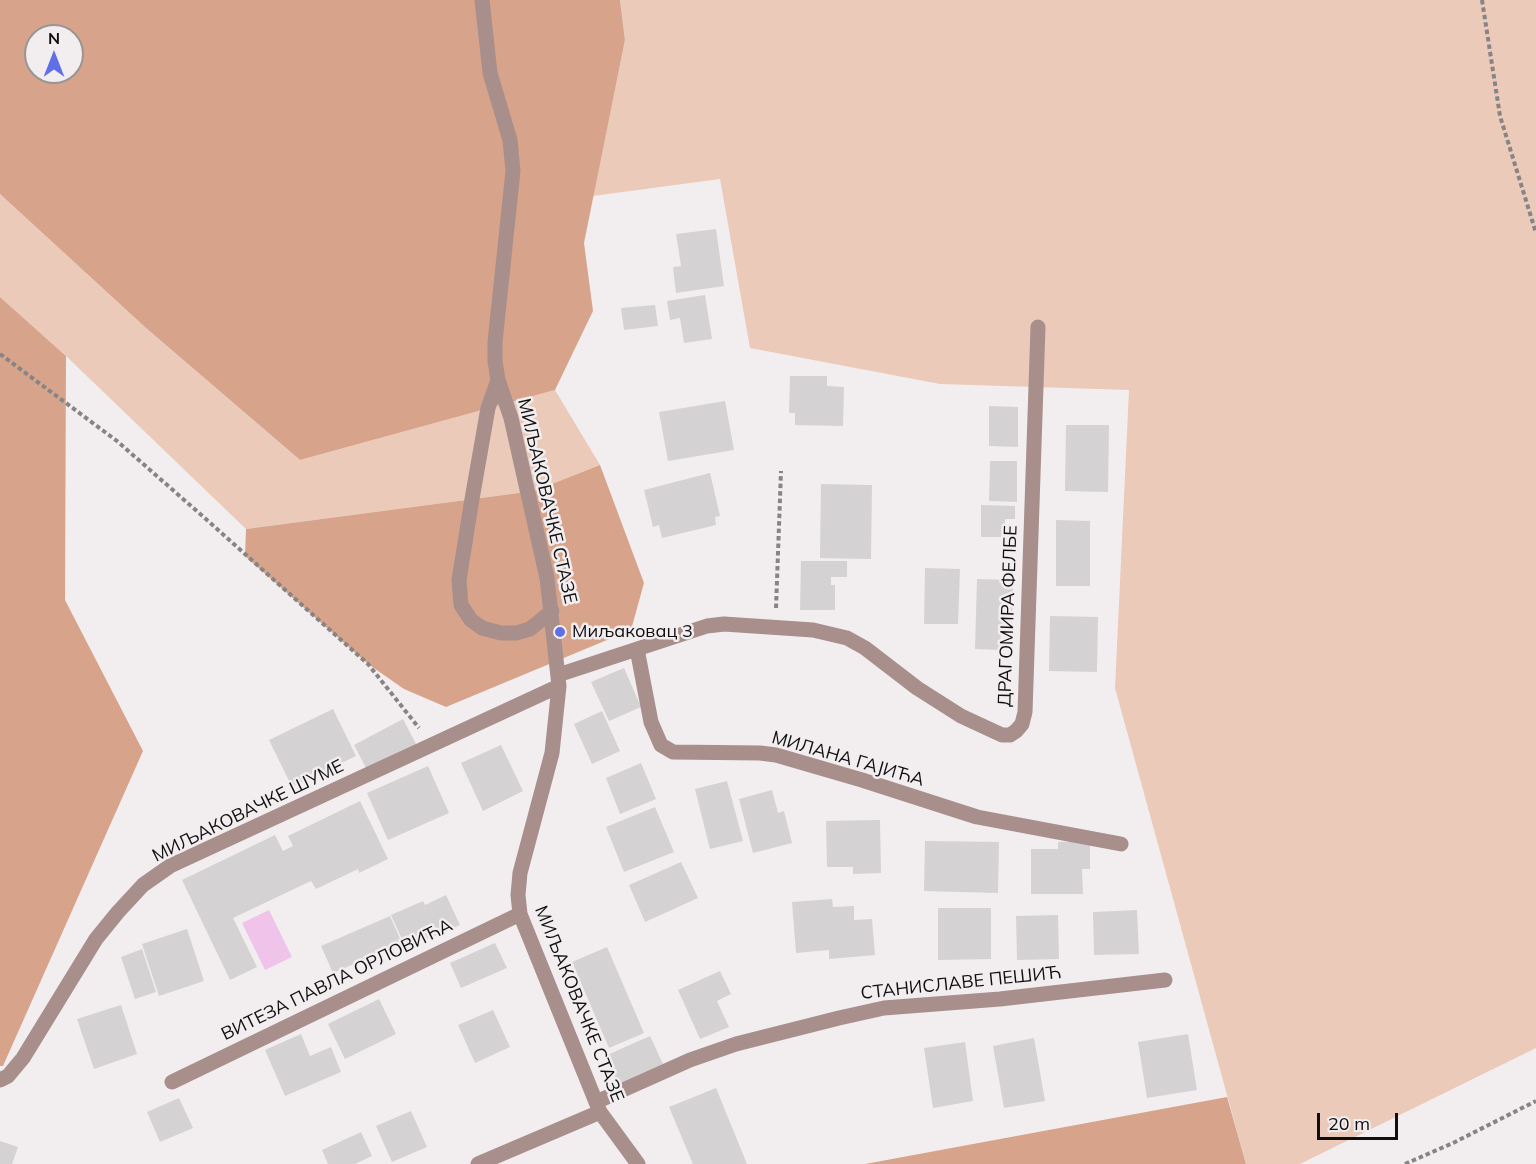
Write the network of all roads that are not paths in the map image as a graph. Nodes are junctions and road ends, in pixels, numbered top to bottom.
1 (482, 0) edge
2 (1038, 327) dead end
3 (498, 380) junction
4 (552, 611) junction
5 (637, 649) junction
6 (559, 681) junction
7 (1121, 844) dead end
8 (520, 914) junction
9 (1165, 980) dead end
10 (0, 1080) edge
11 (172, 1082) dead end
12 (598, 1107) junction
13 (478, 1164) edge
14 (638, 1164) edge

1 - 3 street, МИЉАКОВАЧКЕ СТАЗЕ
2 - 5 street, ДРАГОМИРА ФЕЛБЕ
3 - 4 street, МИЉАКОВАЧКЕ СТАЗЕ
3 - 4 street
4 - 6 street, МИЉАКОВАЧКЕ СТАЗЕ
5 - 6 street, ДРАГОМИРА ФЕЛБЕ
5 - 7 street, МИЛАНА ГАЈИЋА
6 - 8 street, МИЉАКОВАЧКЕ СТАЗЕ
6 - 10 street, МИЉАКОВАЧКЕ ШУМЕ
8 - 11 street, ВИТЕЗА ПАВЛА ОРЛОВИЋА
8 - 12 street, МИЉАКОВАЧКЕ СТАЗЕ
9 - 12 street, СТАНИСЛАВЕ ПЕШИЋ
12 - 13 street, СТАНИСЛАВЕ ПЕШИЋ
12 - 14 street, МИЉАКОВАЧКЕ СТАЗЕ

